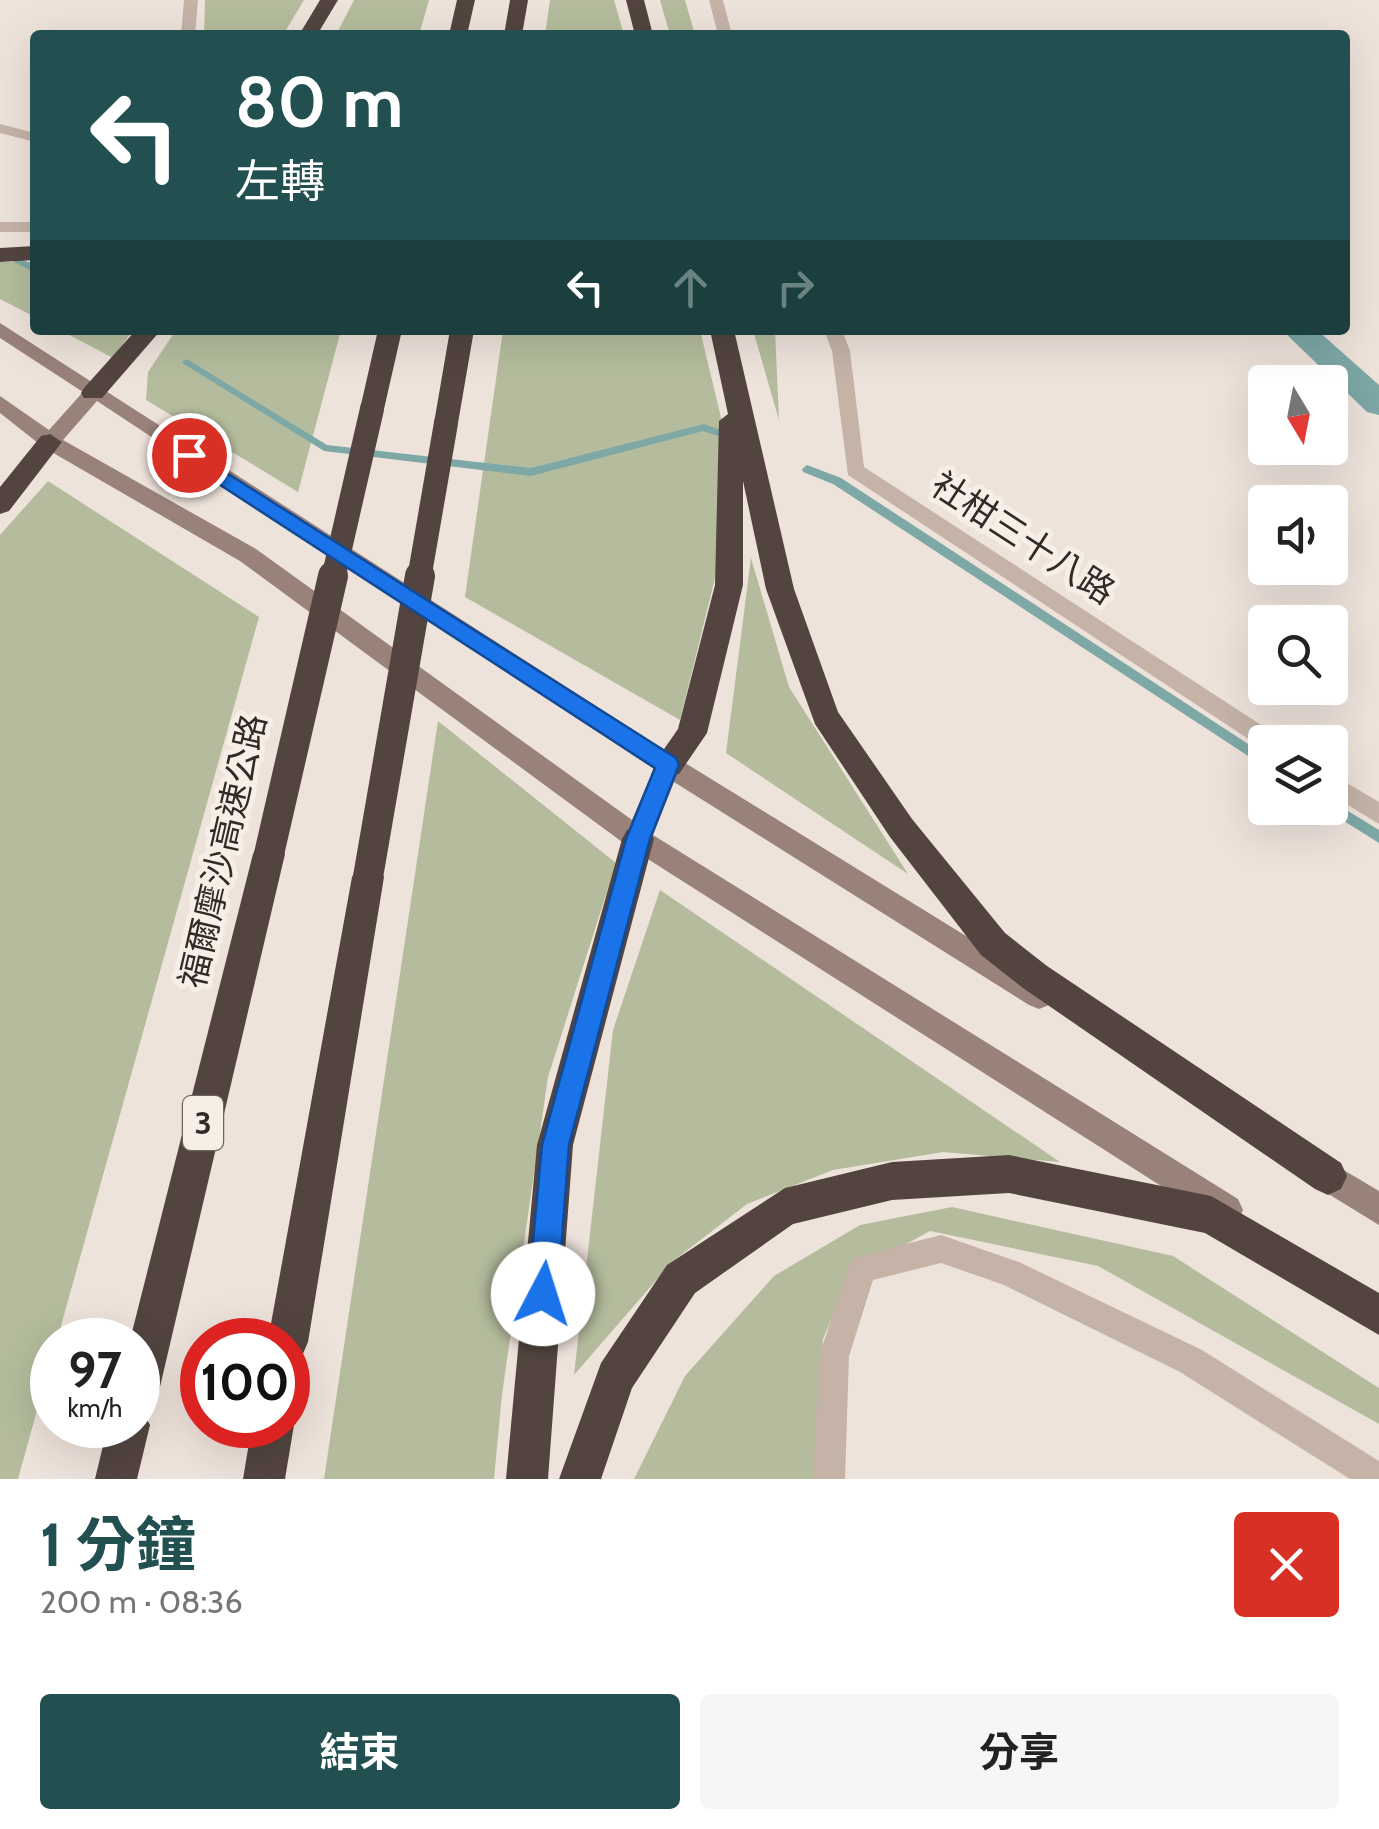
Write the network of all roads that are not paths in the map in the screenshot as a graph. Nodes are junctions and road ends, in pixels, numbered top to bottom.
1 (191, 0) edge
2 (329, 0) edge
3 (466, 0) edge
4 (519, 0) edge
5 (635, 0) edge
6 (716, 0) edge
7 (188, 30) edge
8 (311, 30) edge
9 (459, 30) edge
10 (514, 30) edge
11 (643, 30) edge
12 (724, 30) edge
13 (0, 128) edge
14 (30, 137) edge
15 (30, 226) edge
16 (0, 228) edge
17 (30, 252) edge
18 (0, 255) edge
19 (0, 329) edge
20 (145, 335) edge
21 (389, 335) edge
22 (461, 335) edge
23 (723, 335) edge
24 (834, 335) edge
25 (732, 367) junction
26 (93, 393) junction
27 (0, 403) edge
28 (50, 442) junction
29 (0, 506) edge
30 (1248, 728) edge
31 (668, 765) junction
32 (1348, 794) edge
33 (1379, 814) edge
34 (638, 839) junction
35 (1328, 1176) junction
36 (1379, 1209) edge
37 (1379, 1306) edge
38 (1379, 1315) edge
39 (156, 1318) edge
40 (292, 1318) edge
41 (123, 1448) edge
42 (269, 1448) edge
43 (116, 1479) edge
44 (264, 1479) edge
45 (527, 1479) edge
46 (580, 1479) edge
47 (828, 1479) edge
48 (1379, 1479) edge

1 - 7 lane
2 - 8 highway
3 - 9 highway
4 - 10 highway
5 - 11 highway
6 - 12 lane
13 - 14 lane
15 - 16 lane
17 - 18 highway
19 - 26 main road
20 - 26 highway
21 - 39 highway, 福爾摩沙高速公路 / 3, bridge
22 - 40 highway, bridge
23 - 25 highway
24 - 30 lane, 社柑三十八路
25 - 31 highway
25 - 35 highway
26 - 28 main road
26 - 31 main road
27 - 28 main road
28 - 29 highway
28 - 34 main road
31 - 34 main road
31 - 35 main road
32 - 33 lane
34 - 37 main road
34 - 45 highway
35 - 36 main road
38 - 46 highway
41 - 43 highway
42 - 44 highway
47 - 48 lane

